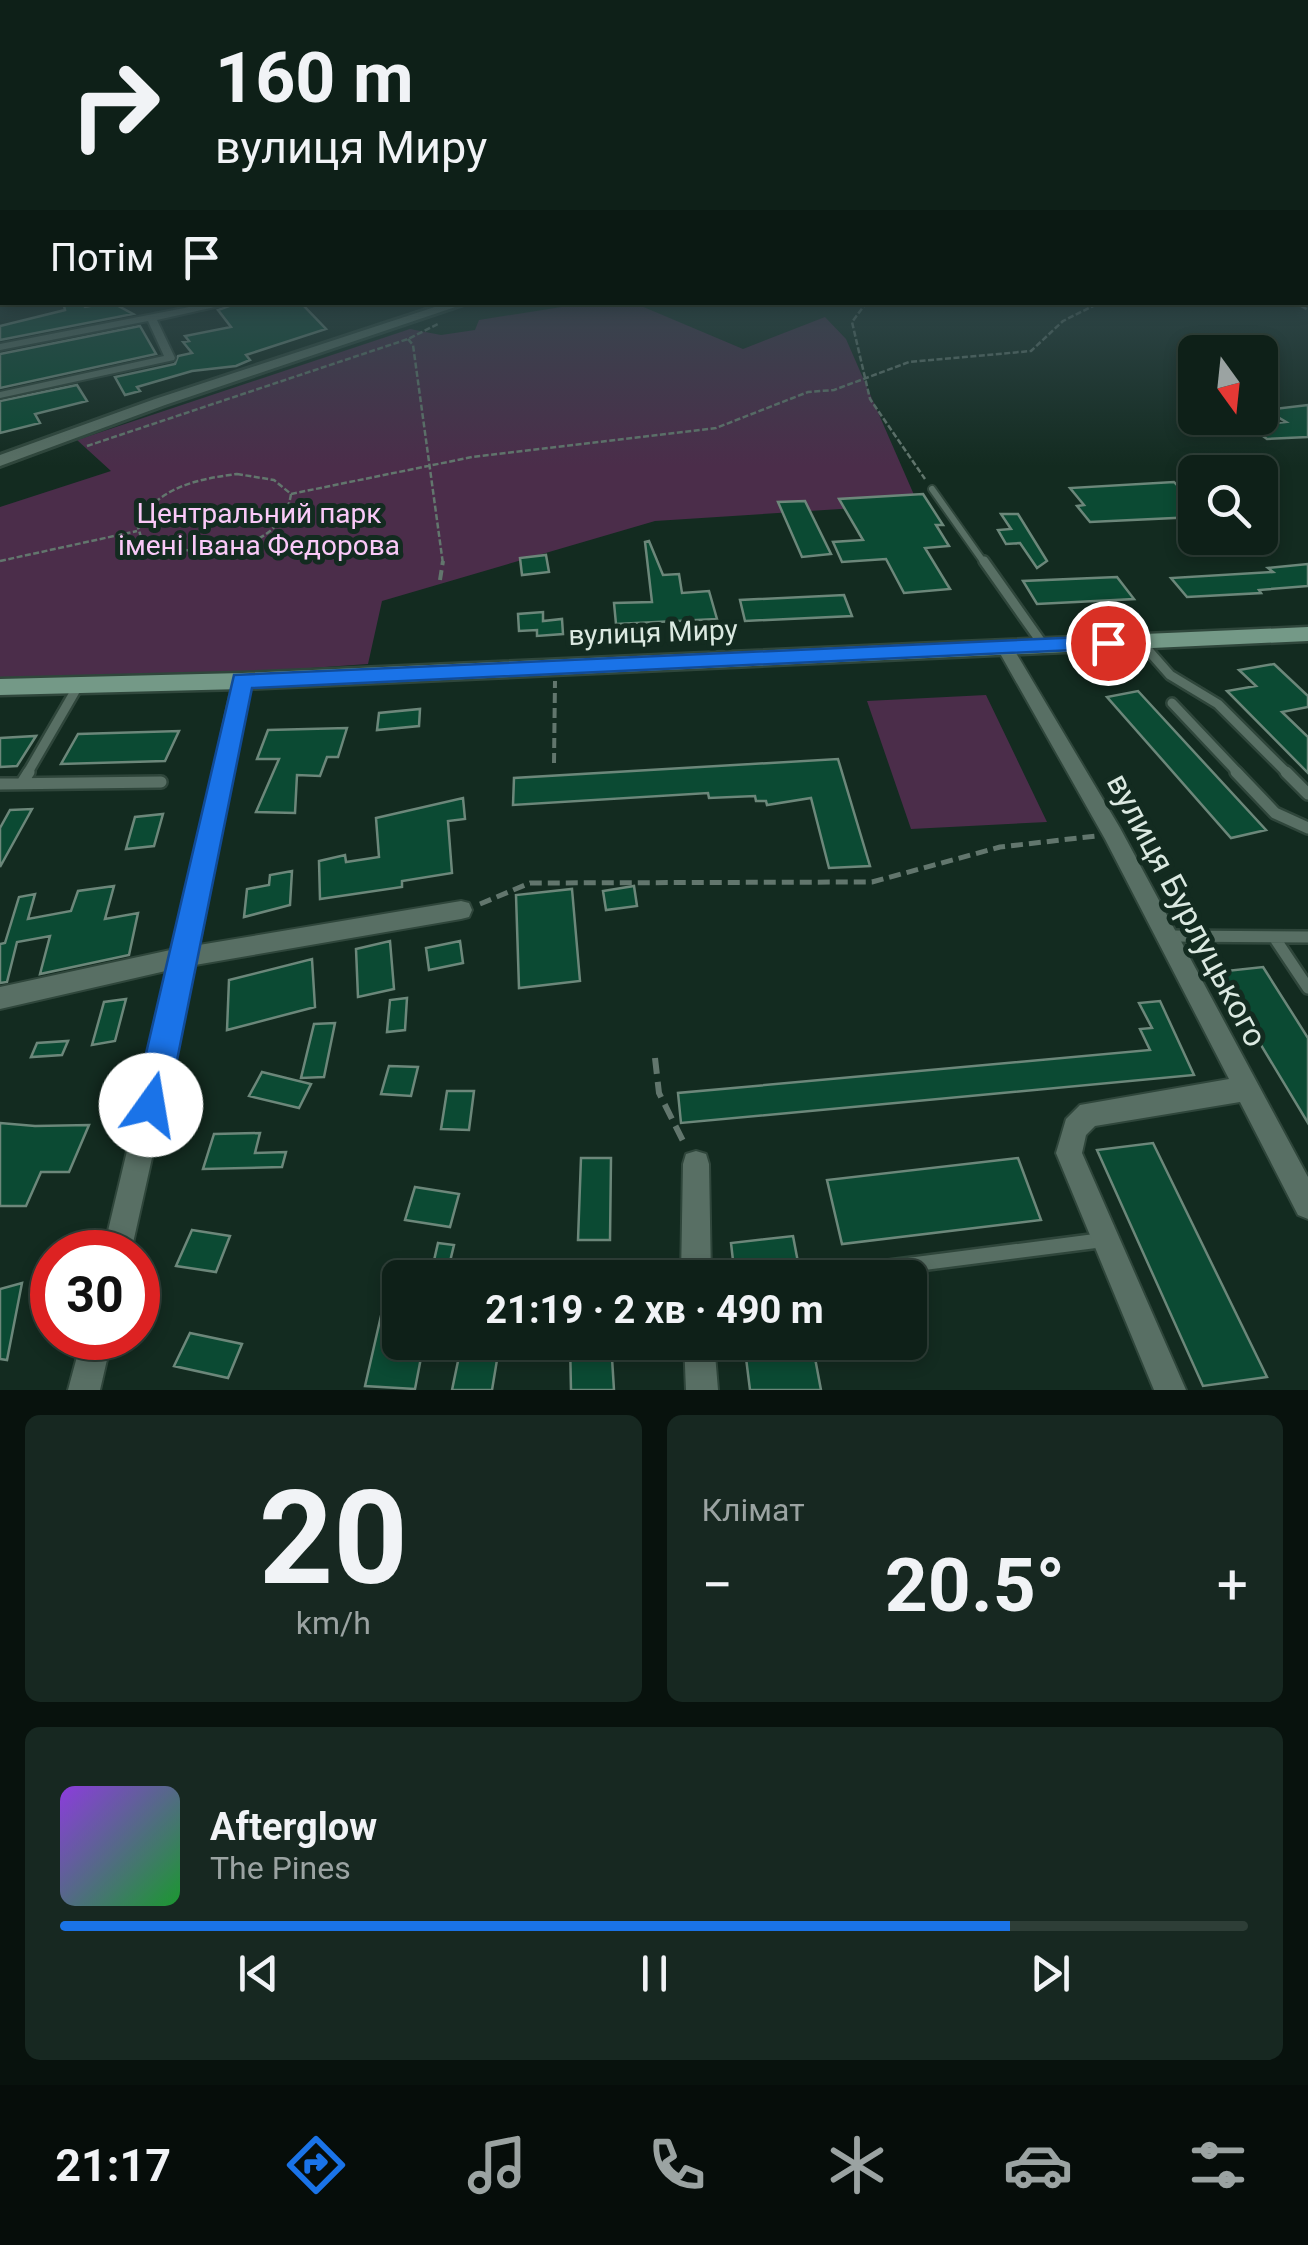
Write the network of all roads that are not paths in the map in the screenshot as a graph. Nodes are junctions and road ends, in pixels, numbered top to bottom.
1 (58, 336) edge
2 (159, 336) edge
3 (363, 336) edge
4 (0, 347) edge
5 (0, 395) edge
6 (0, 462) edge
7 (932, 489) road end
8 (1308, 634) edge
9 (1140, 642) junction
10 (1044, 646) junction
11 (1006, 648) junction
12 (242, 681) junction
13 (78, 685) junction
14 (0, 687) edge
15 (1172, 703) dead end
16 (160, 782) dead end
17 (22, 783) junction
18 (0, 784) edge
19 (1308, 794) edge
20 (1308, 828) edge
21 (462, 910) road end
22 (1166, 936) junction
23 (1274, 937) junction
24 (1308, 937) edge
25 (186, 957) junction
26 (1308, 988) edge
27 (0, 998) edge
28 (1245, 1089) junction
29 (696, 1164) road end
30 (1308, 1205) edge
31 (121, 1230) edge
32 (1106, 1240) junction
33 (696, 1260) edge
34 (927, 1263) edge
35 (92, 1360) edge
36 (700, 1360) edge
37 (84, 1390) edge
38 (702, 1390) edge
39 (1170, 1390) edge

1 - 4 street
2 - 5 street
3 - 6 street
7 - 10 lane
8 - 9 main road, вулиця Миру
9 - 10 main road, вулиця Миру
9 - 19 lane
10 - 11 main road, вулиця Миру
11 - 12 main road, вулиця Миру
11 - 22 street, вулиця Бурлуцького
12 - 13 main road, вулиця Миру
12 - 25 street
13 - 14 main road, вулиця Миру
13 - 17 lane
15 - 20 lane
16 - 17 lane
17 - 18 lane
21 - 25 street
22 - 23 lane
22 - 28 street, вулиця Бурлуцького
23 - 24 lane
23 - 26 lane
25 - 27 street
25 - 31 street
28 - 30 street, вулиця Бурлуцького
28 - 32 street
29 - 33 street
32 - 34 lane
32 - 39 street
35 - 37 street
36 - 38 street

